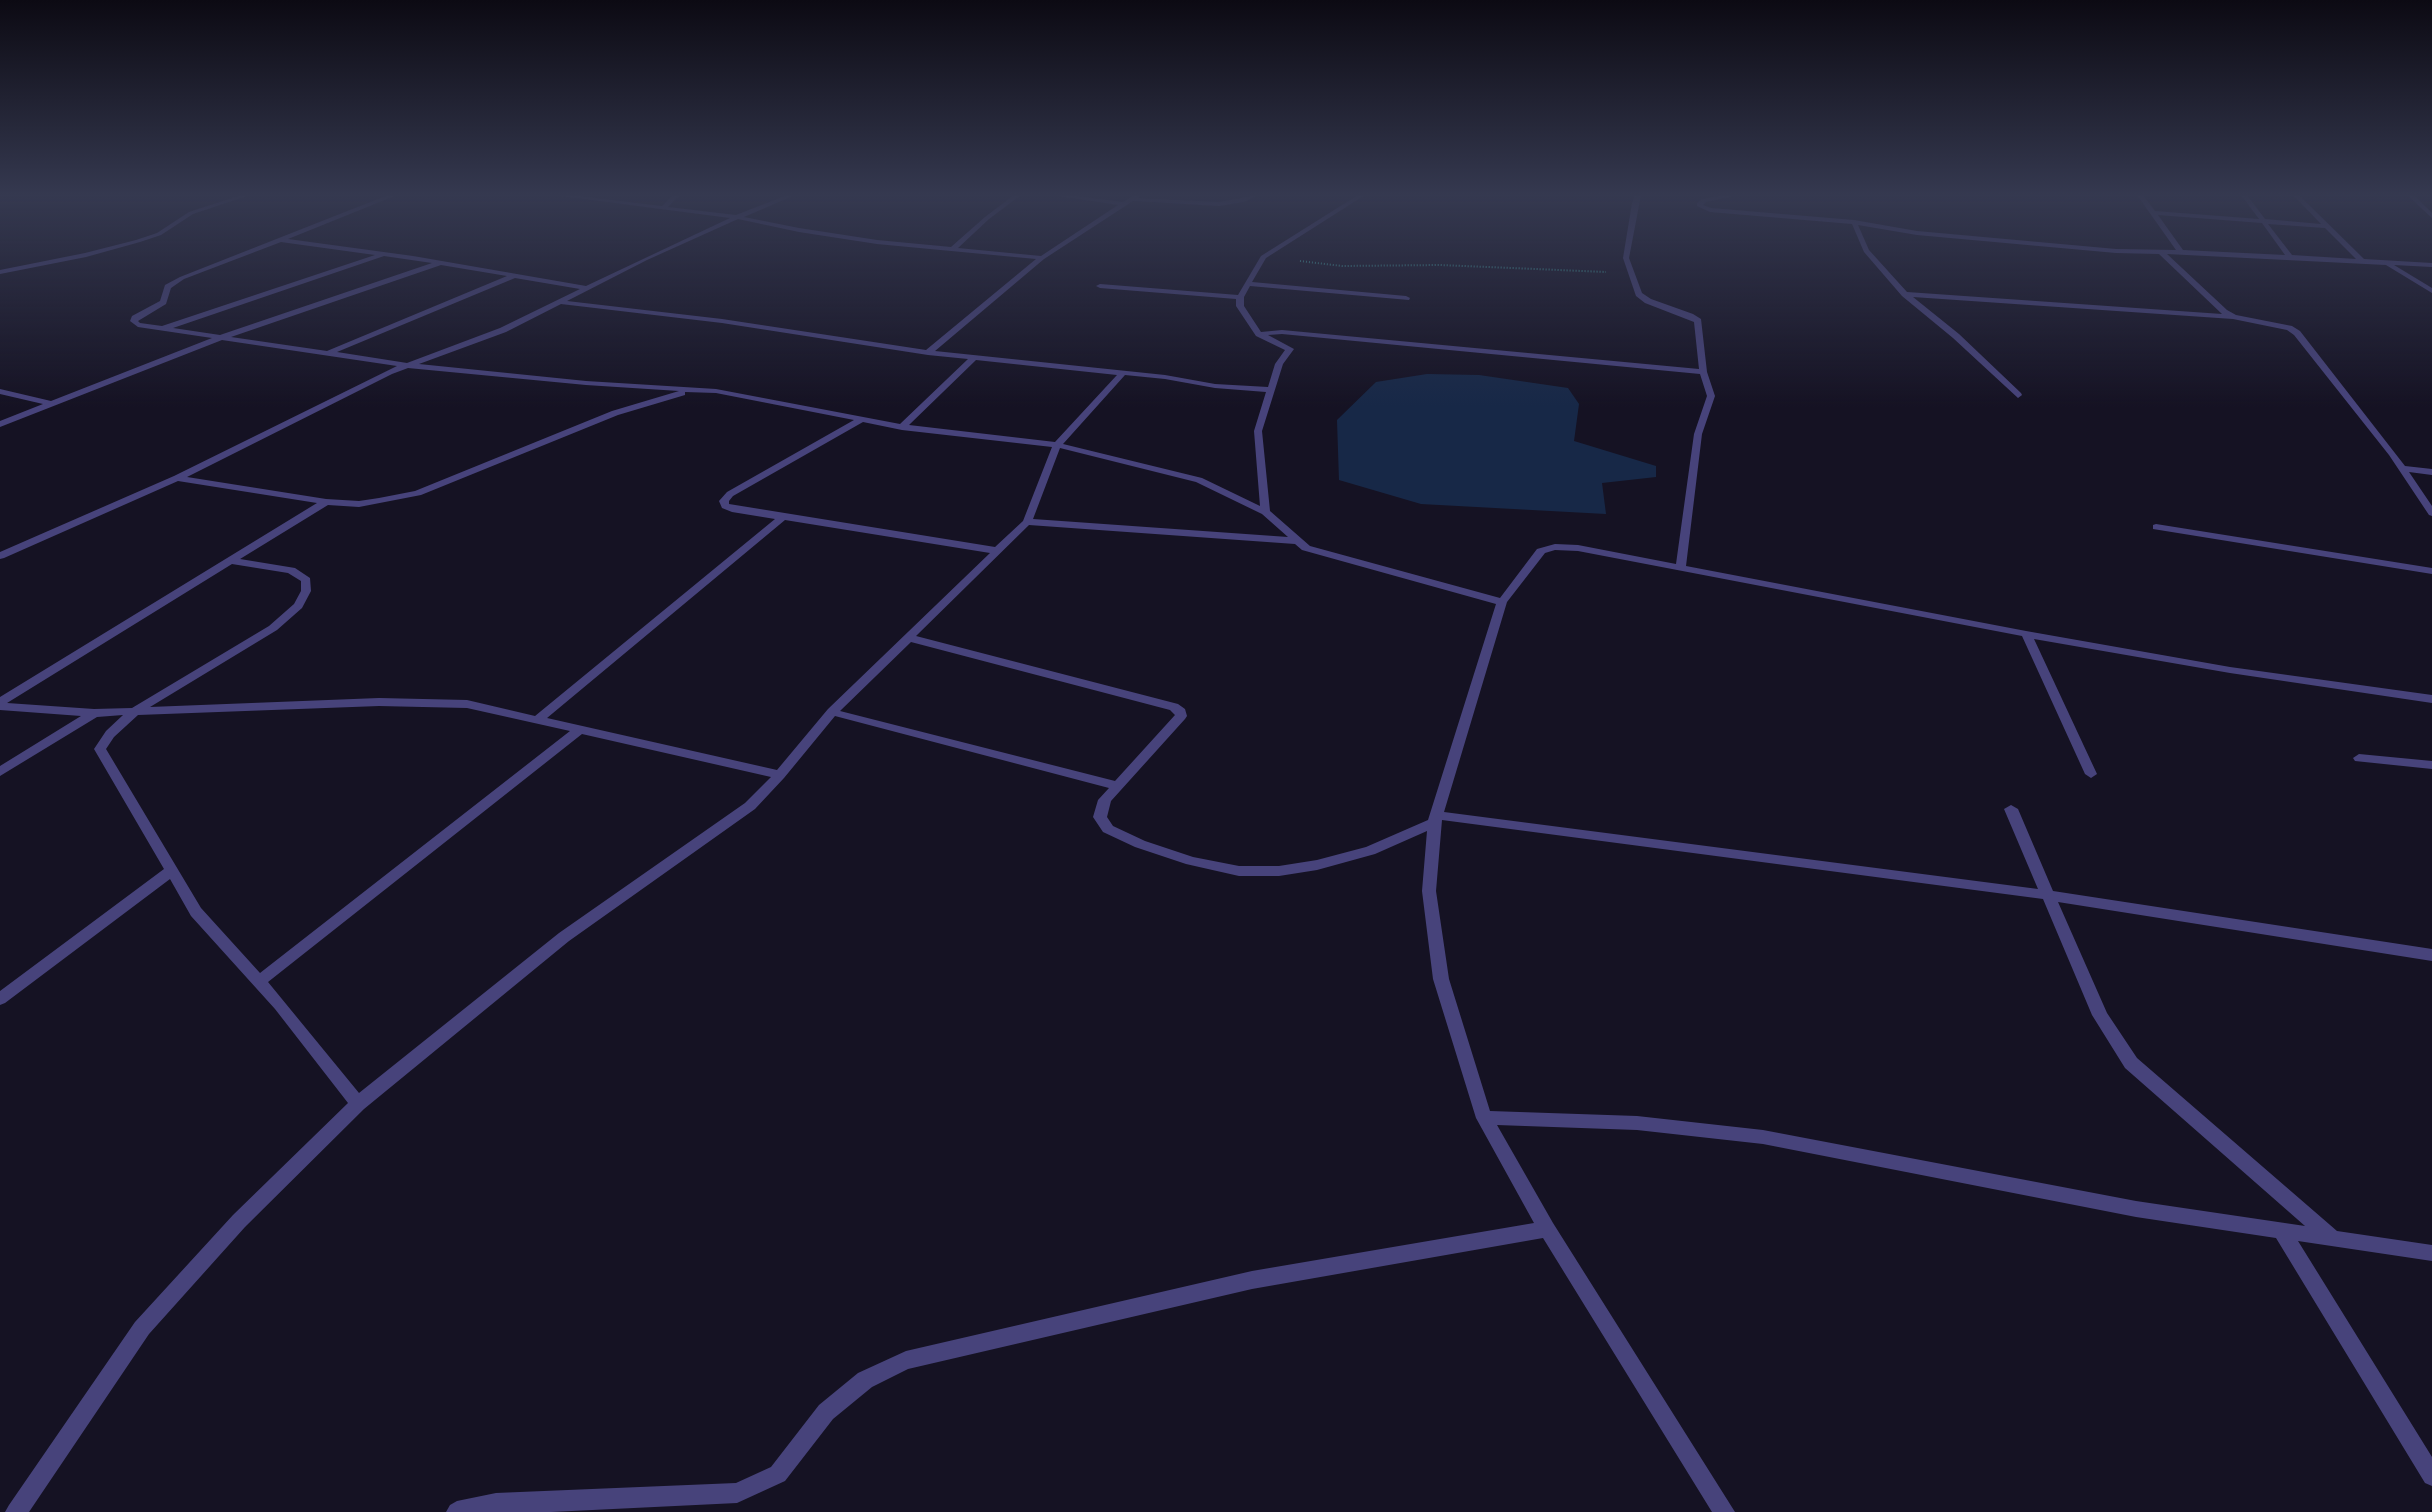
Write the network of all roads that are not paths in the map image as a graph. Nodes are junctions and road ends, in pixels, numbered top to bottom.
1 (33, 266) edge
2 (214, 266) edge
3 (350, 266) edge
4 (429, 266) edge
5 (460, 266) edge
6 (635, 266) edge
7 (1033, 266) edge
8 (1258, 266) edge
9 (1630, 266) edge
10 (1879, 266) edge
11 (2175, 266) edge
12 (2391, 266) edge
13 (0, 272) edge
14 (514, 275) junction
15 (1247, 284) junction
16 (1100, 286) dead end
17 (588, 288) junction
18 (2432, 291) edge
19 (1905, 294) junction
20 (1240, 297) junction
21 (1406, 298) dead end
22 (561, 302) junction
23 (2234, 318) junction
24 (163, 328) junction
25 (1259, 334) junction
26 (222, 337) junction
27 (328, 353) junction
28 (928, 353) junction
29 (974, 358) junction
30 (406, 365) junction
31 (1703, 372) junction
32 (1123, 373) junction
33 (692, 390) junction
34 (1271, 390) junction
35 (0, 391) edge
36 (2018, 395) dead end
37 (52, 404) junction
38 (862, 419) junction
39 (0, 424) edge
40 (902, 427) junction
41 (1057, 445) junction
42 (2402, 468) junction
43 (2432, 472) edge
44 (176, 478) junction
45 (326, 502) junction
46 (1265, 512) junction
47 (2432, 513) edge
48 (783, 517) junction
49 (1027, 522) junction
50 (2156, 527) dead end
51 (1297, 541) junction
52 (998, 551) junction
53 (0, 556) edge
54 (230, 561) junction
55 (1681, 568) junction
56 (2432, 570) edge
57 (1502, 602) junction
58 (2026, 634) junction
59 (910, 638) junction
60 (2432, 699) edge
61 (0, 704) edge
62 (134, 712) junction
63 (832, 712) junction
64 (94, 713) junction
65 (539, 719) junction
66 (581, 729) junction
67 (2359, 758) dead end
68 (2432, 765) edge
69 (0, 772) edge
70 (2091, 774) dead end
71 (780, 775) junction
72 (1117, 786) junction
73 (2011, 808) dead end
74 (1435, 819) junction
75 (171, 871) junction
76 (2048, 896) junction
77 (2432, 955) edge
78 (258, 982) junction
79 (0, 999) edge
80 (358, 1104) junction
81 (1484, 1118) junction
82 (1547, 1229) junction
83 (2282, 1231) junction
84 (2332, 1238) junction
85 (2432, 1253) edge
86 (2432, 1476) edge
87 (16, 1512) edge
88 (457, 1512) edge
89 (1724, 1512) edge

1 - 13 street
2 - 24 street
3 - 24 street
4 - 26 street
5 - 14 street
6 - 17 street
7 - 28 street
8 - 15 street
9 - 31 street
10 - 19 street
11 - 23 street
12 - 18 street
14 - 17 street
14 - 27 street
15 - 20 street
15 - 21 street
16 - 20 street
17 - 22 street
19 - 23 street
19 - 36 street
20 - 25 street
22 - 28 street
22 - 30 street
23 - 42 street
24 - 26 street
25 - 31 street
25 - 34 street
26 - 27 street
26 - 37 street
27 - 30 street
28 - 29 street
29 - 32 street
29 - 40 street
30 - 33 street
30 - 44 street
31 - 55 street
32 - 34 street
32 - 41 street
33 - 38 street
33 - 45 street
34 - 46 street
35 - 37 street
37 - 39 street
38 - 40 street
38 - 48 street
40 - 41 street
41 - 46 street
41 - 49 street
42 - 43 street
42 - 47 street
44 - 45 street
44 - 53 street
45 - 54 street
46 - 51 street
48 - 52 street
48 - 65 street
49 - 51 street
49 - 52 street
50 - 56 street
51 - 57 street
52 - 59 street
54 - 61 street
54 - 62 street
55 - 57 street
55 - 58 street
57 - 74 street
58 - 60 street
58 - 70 street
59 - 63 street
59 - 72 street
61 - 64 street
62 - 64 street
62 - 65 street
62 - 75 street
63 - 71 street
63 - 72 street
64 - 69 street
65 - 66 street
66 - 71 street
66 - 78 street
67 - 68 street
71 - 80 street
72 - 74 street
73 - 76 street
74 - 76 street
74 - 81 street
75 - 78 street
75 - 79 street
76 - 77 street
76 - 84 street
78 - 80 street
80 - 87 street
81 - 82 street
81 - 83 street
82 - 88 street
82 - 89 street
83 - 84 street
83 - 86 street
84 - 85 street

